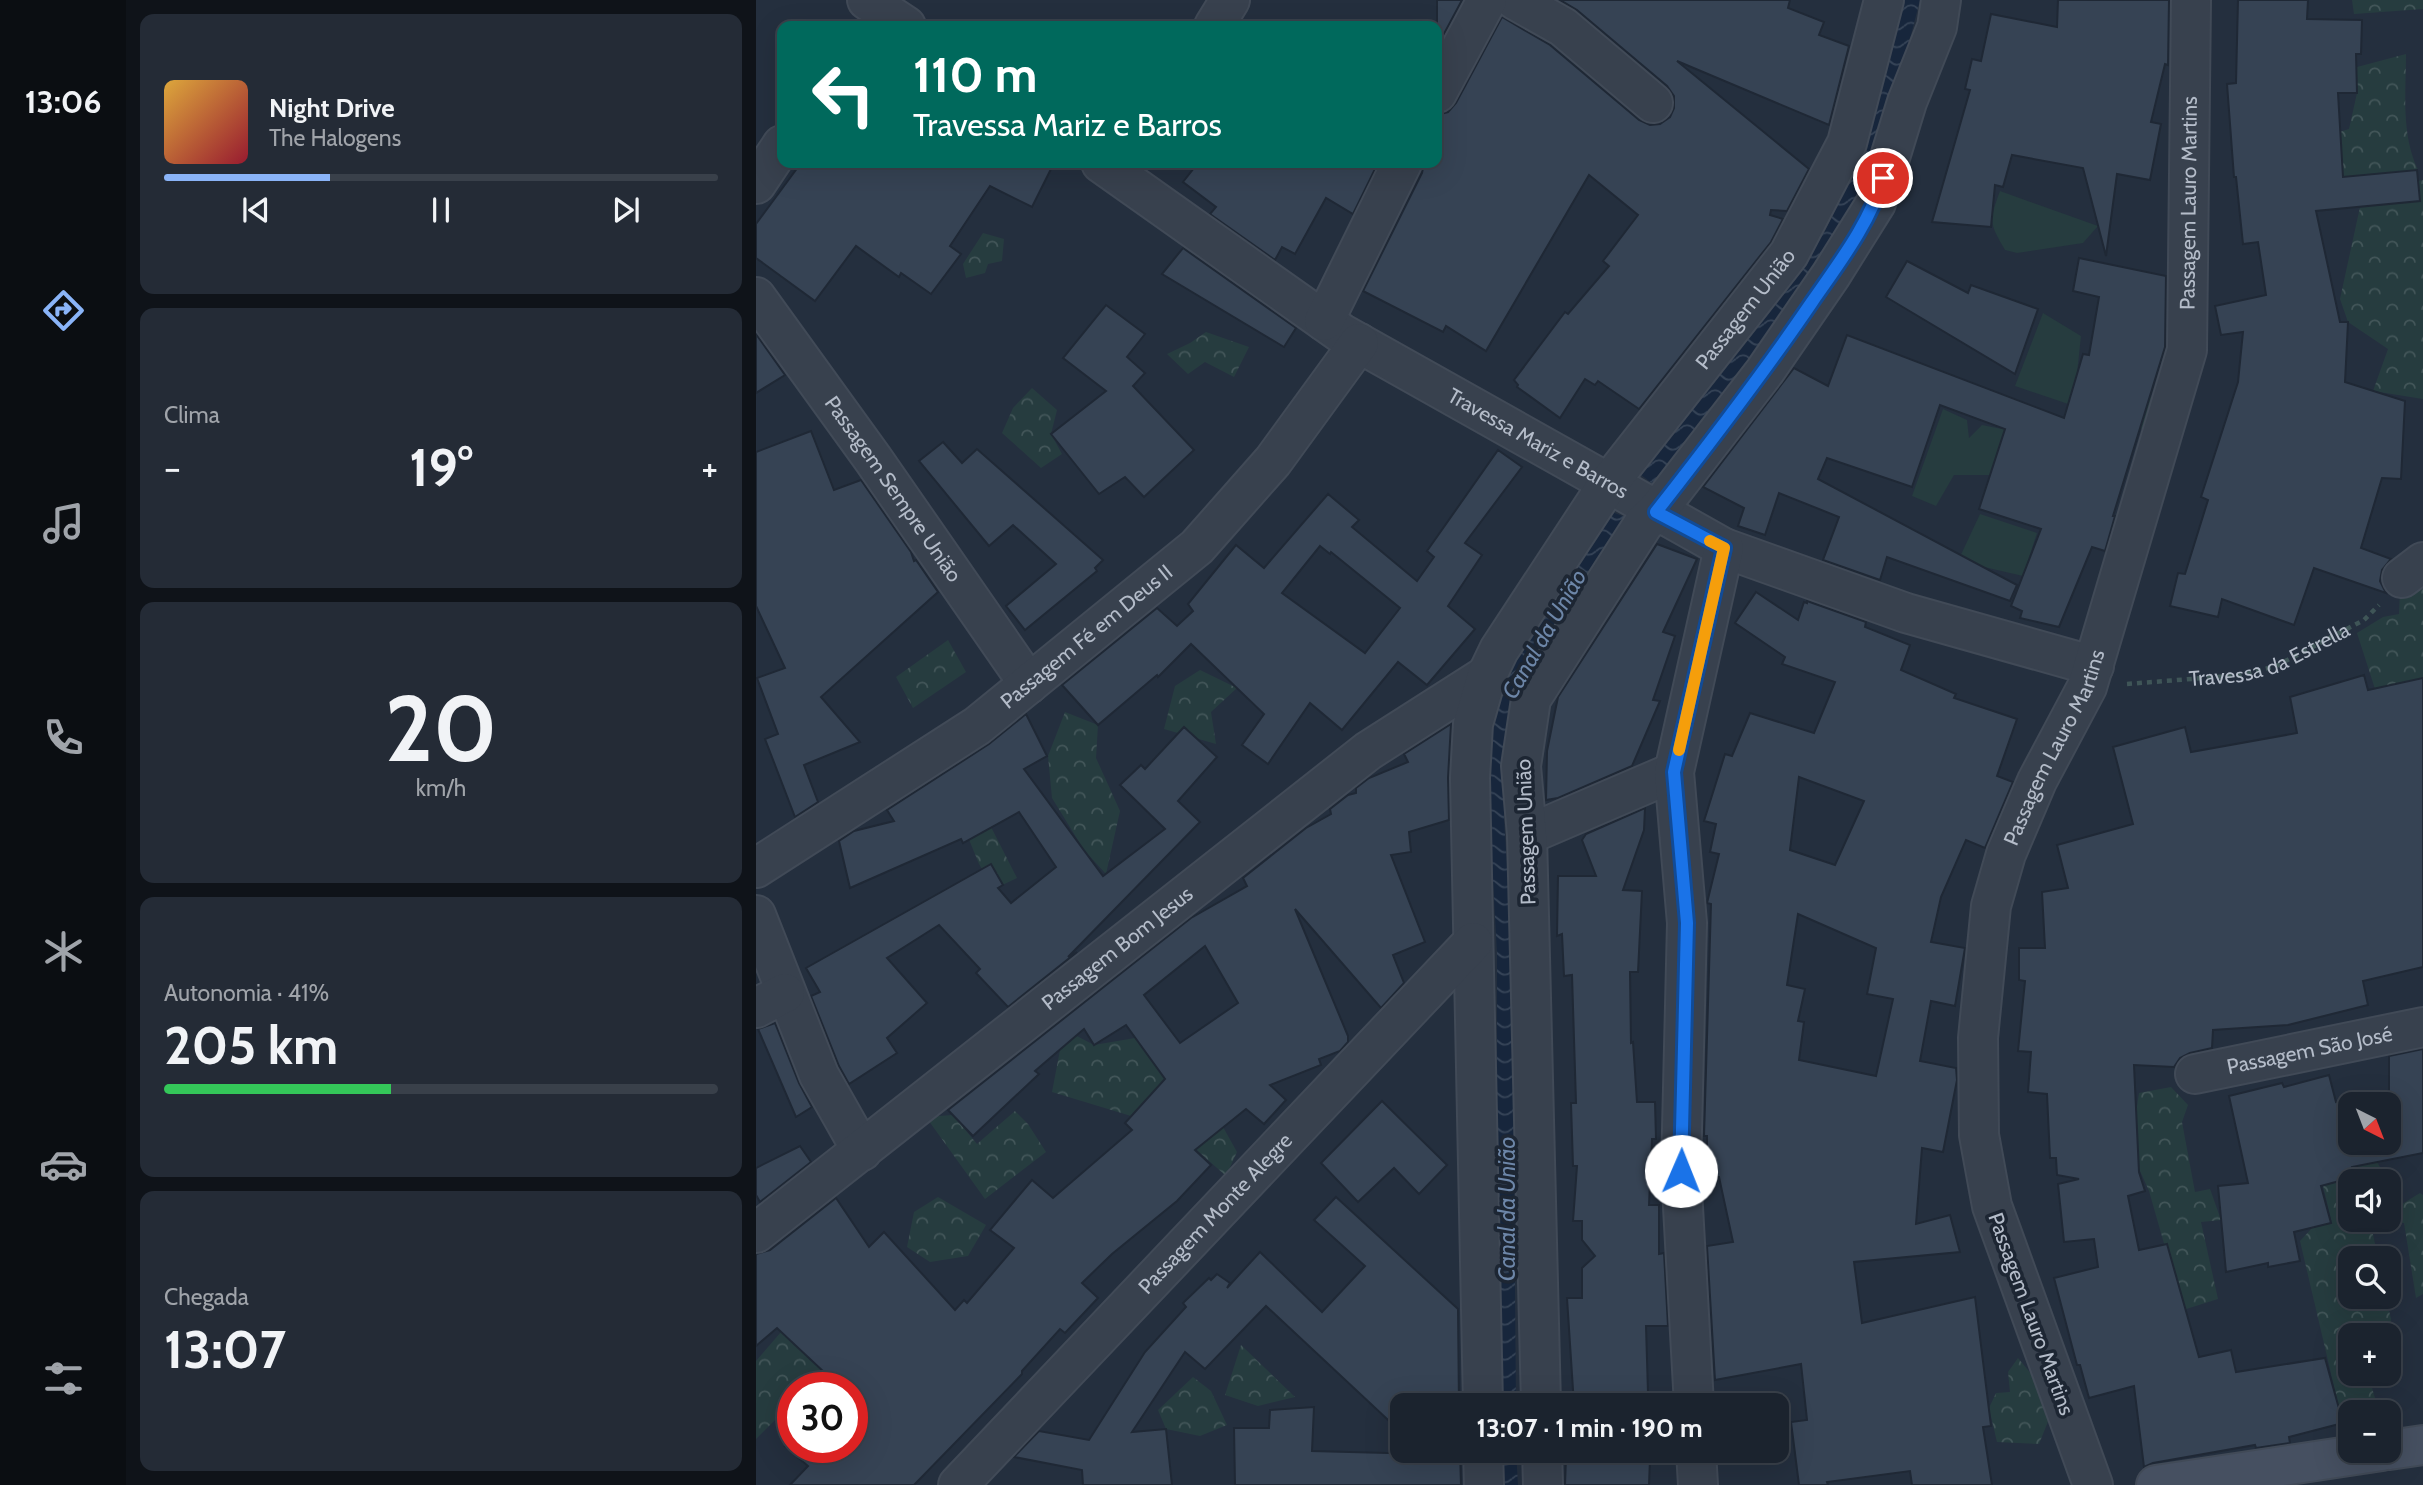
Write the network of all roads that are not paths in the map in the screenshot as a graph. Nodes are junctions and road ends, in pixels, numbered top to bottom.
1 (1230, 0) edge
2 (1488, 0) edge
3 (1515, 0) edge
4 (1884, 0) edge
5 (1941, 0) edge
6 (2191, 0) edge
7 (1217, 21) edge
8 (1442, 84) edge
9 (1653, 103) dead end
10 (777, 152) edge
11 (1119, 168) edge
12 (1400, 168) edge
13 (756, 184) edge
14 (756, 297) edge
15 (1324, 321) junction
16 (1359, 342) junction
17 (1632, 498) junction
18 (1724, 548) junction
19 (1487, 675) junction
20 (2091, 676) junction
21 (1029, 684) junction
22 (1674, 772) junction
23 (1527, 835) junction
24 (756, 868) edge
25 (756, 915) edge
26 (1473, 942) junction
27 (771, 1000) edge
28 (2423, 1027) edge
29 (2195, 1074) dead end
30 (862, 1151) junction
31 (756, 1233) edge
32 (1483, 1393) edge
33 (1541, 1393) edge
34 (1692, 1393) edge
35 (2423, 1445) edge
36 (2401, 1448) edge
37 (2338, 1458) edge
38 (1483, 1463) edge
39 (1542, 1463) edge
40 (1697, 1463) edge
41 (958, 1485) edge
42 (1484, 1485) edge
43 (1543, 1485) edge
44 (1698, 1485) edge
45 (2093, 1485) edge
46 (2156, 1485) edge

1 - 7 street
2 - 8 street
3 - 9 street
4 - 17 street, Passagem União
5 - 17 street, Passagem União
6 - 20 street, Passagem Lauro Martins
10 - 13 street
11 - 15 street, Travessa Mariz e Barros
12 - 15 street
14 - 21 street, Passagem Sempre União
15 - 16 street, Travessa Mariz e Barros
16 - 17 street, Travessa Mariz e Barros
16 - 21 street, Passagem Fé em Deus II
17 - 18 street, Travessa Mariz e Barros
17 - 19 street, Passagem União
17 - 23 street, Passagem União
18 - 20 street, Travessa Mariz e Barros
18 - 22 street
19 - 26 street, Passagem União
19 - 30 street, Passagem Bom Jesus
20 - 45 street, Passagem Lauro Martins
21 - 24 street, Passagem Fé em Deus II
22 - 23 street
22 - 34 street
23 - 33 street, Passagem União
25 - 27 street
26 - 32 street, Passagem União
26 - 41 street, Passagem Monte Alegre
27 - 30 street
28 - 29 street, Passagem São José
30 - 31 street, Passagem Bom Jesus
35 - 36 main road
37 - 46 main road
38 - 42 street
39 - 43 street
40 - 44 street

